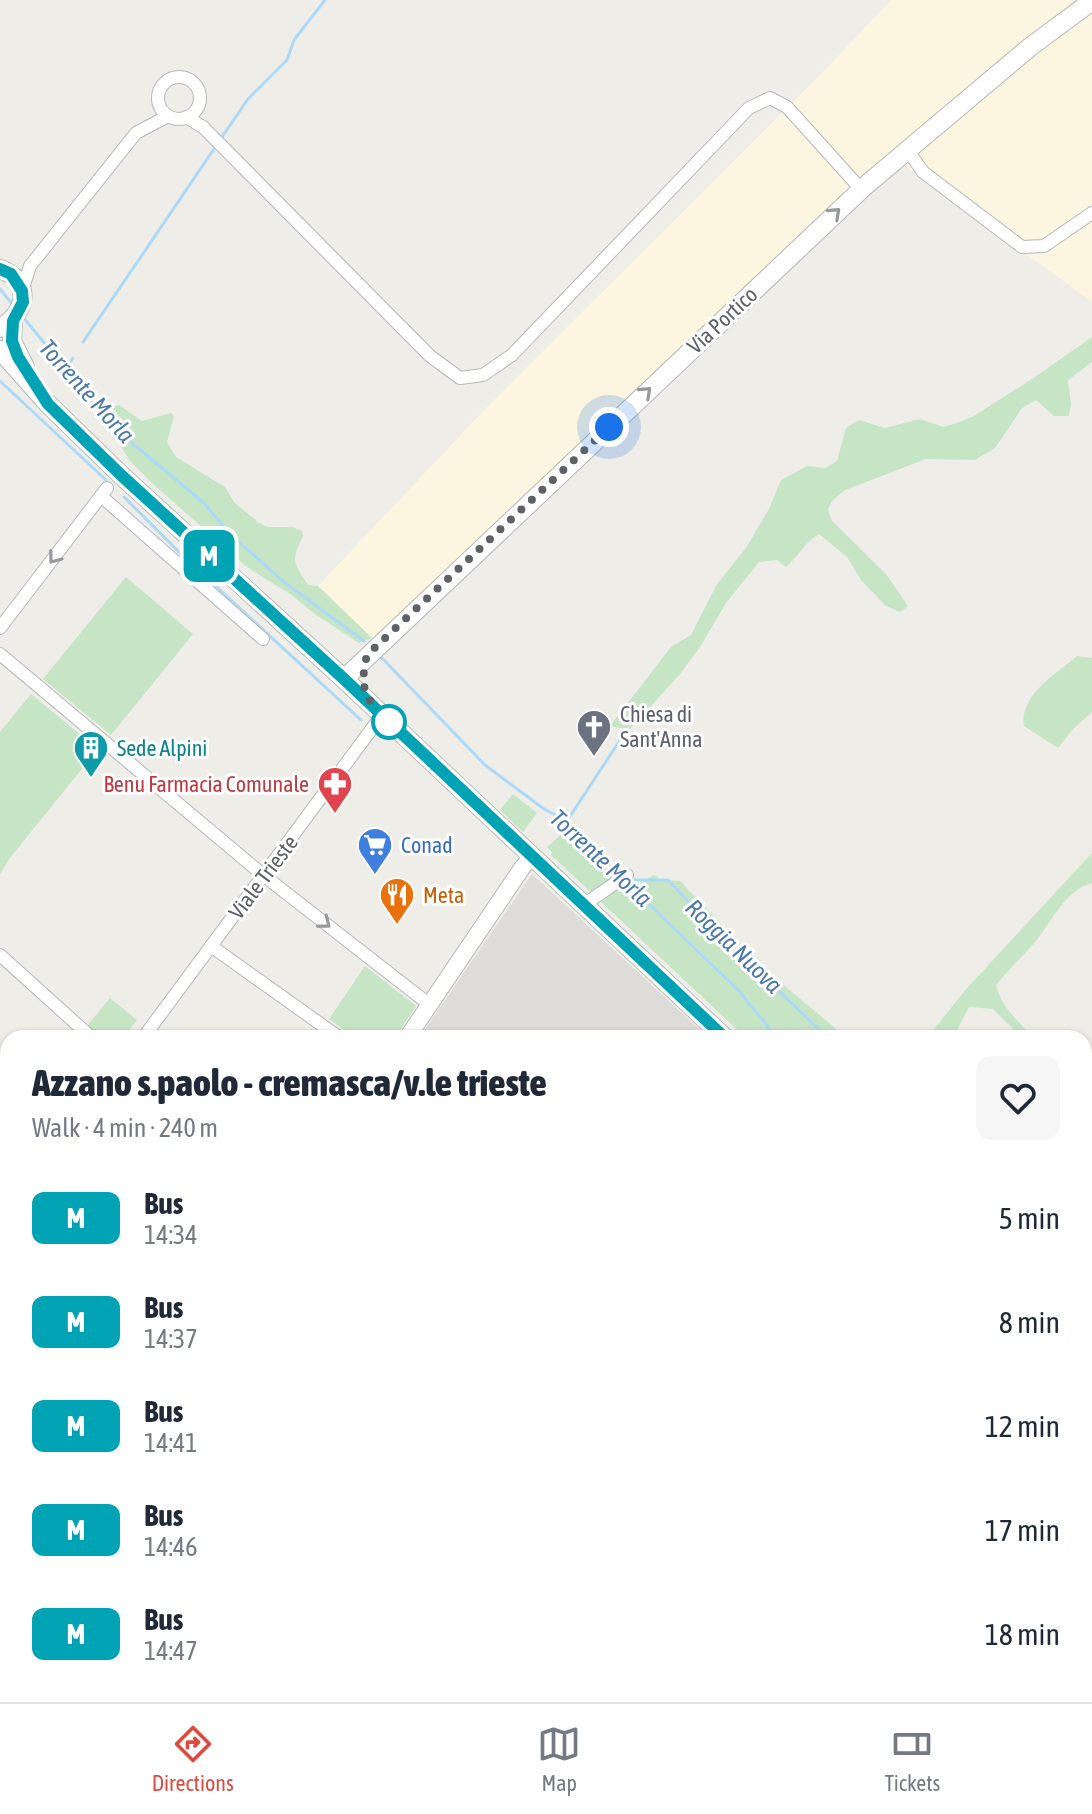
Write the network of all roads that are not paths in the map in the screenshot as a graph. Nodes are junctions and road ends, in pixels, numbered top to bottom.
1 (1092, 1) edge
2 (158, 102) junction
3 (197, 107) junction
4 (168, 116) junction
5 (186, 117) junction
6 (151, 123) junction
7 (203, 127) junction
8 (907, 149) junction
9 (865, 186) junction
10 (1092, 213) edge
11 (30, 266) junction
12 (5, 272) edge
13 (14, 313) edge
14 (0, 350) edge
15 (48, 404) junction
16 (0, 628) edge
17 (263, 639) dead end
18 (0, 654) edge
19 (367, 655) junction
20 (344, 679) junction
21 (368, 701) junction
22 (382, 715) junction
23 (532, 856) junction
24 (263, 875) junction
25 (627, 875) dead end
26 (585, 904) junction
27 (211, 946) junction
28 (0, 955) edge
29 (430, 1005) junction
30 (83, 1030) edge
31 (149, 1030) edge
32 (329, 1030) edge
33 (413, 1030) edge
34 (717, 1030) edge

1 - 8 main road, Via Portico
2 - 3 street
2 - 4 street
2 - 6 street
3 - 5 street
3 - 7 street
4 - 5 street
4 - 6 street
5 - 7 street
6 - 11 street
7 - 9 street
8 - 9 main road, Via Portico
8 - 10 street
19 -> 9 main road, Via Portico
11 - 12 street
11 - 13 street
12 - 13 main road
13 - 15 main road
14 - 15 main road
15 - 20 main road
17 -> 16 street
18 - 24 street
19 - 20 main road, Via Portico
19 - 21 main road
20 - 21 main road
21 - 22 main road
22 - 23 main road
22 - 24 street, Viale Trieste
23 - 26 main road
23 - 29 street
24 - 27 street, Viale Trieste
24 -> 29 street
25 - 26 street
26 - 34 main road
27 - 31 street, Viale Trieste
27 - 32 street
28 - 30 street
29 - 33 street

